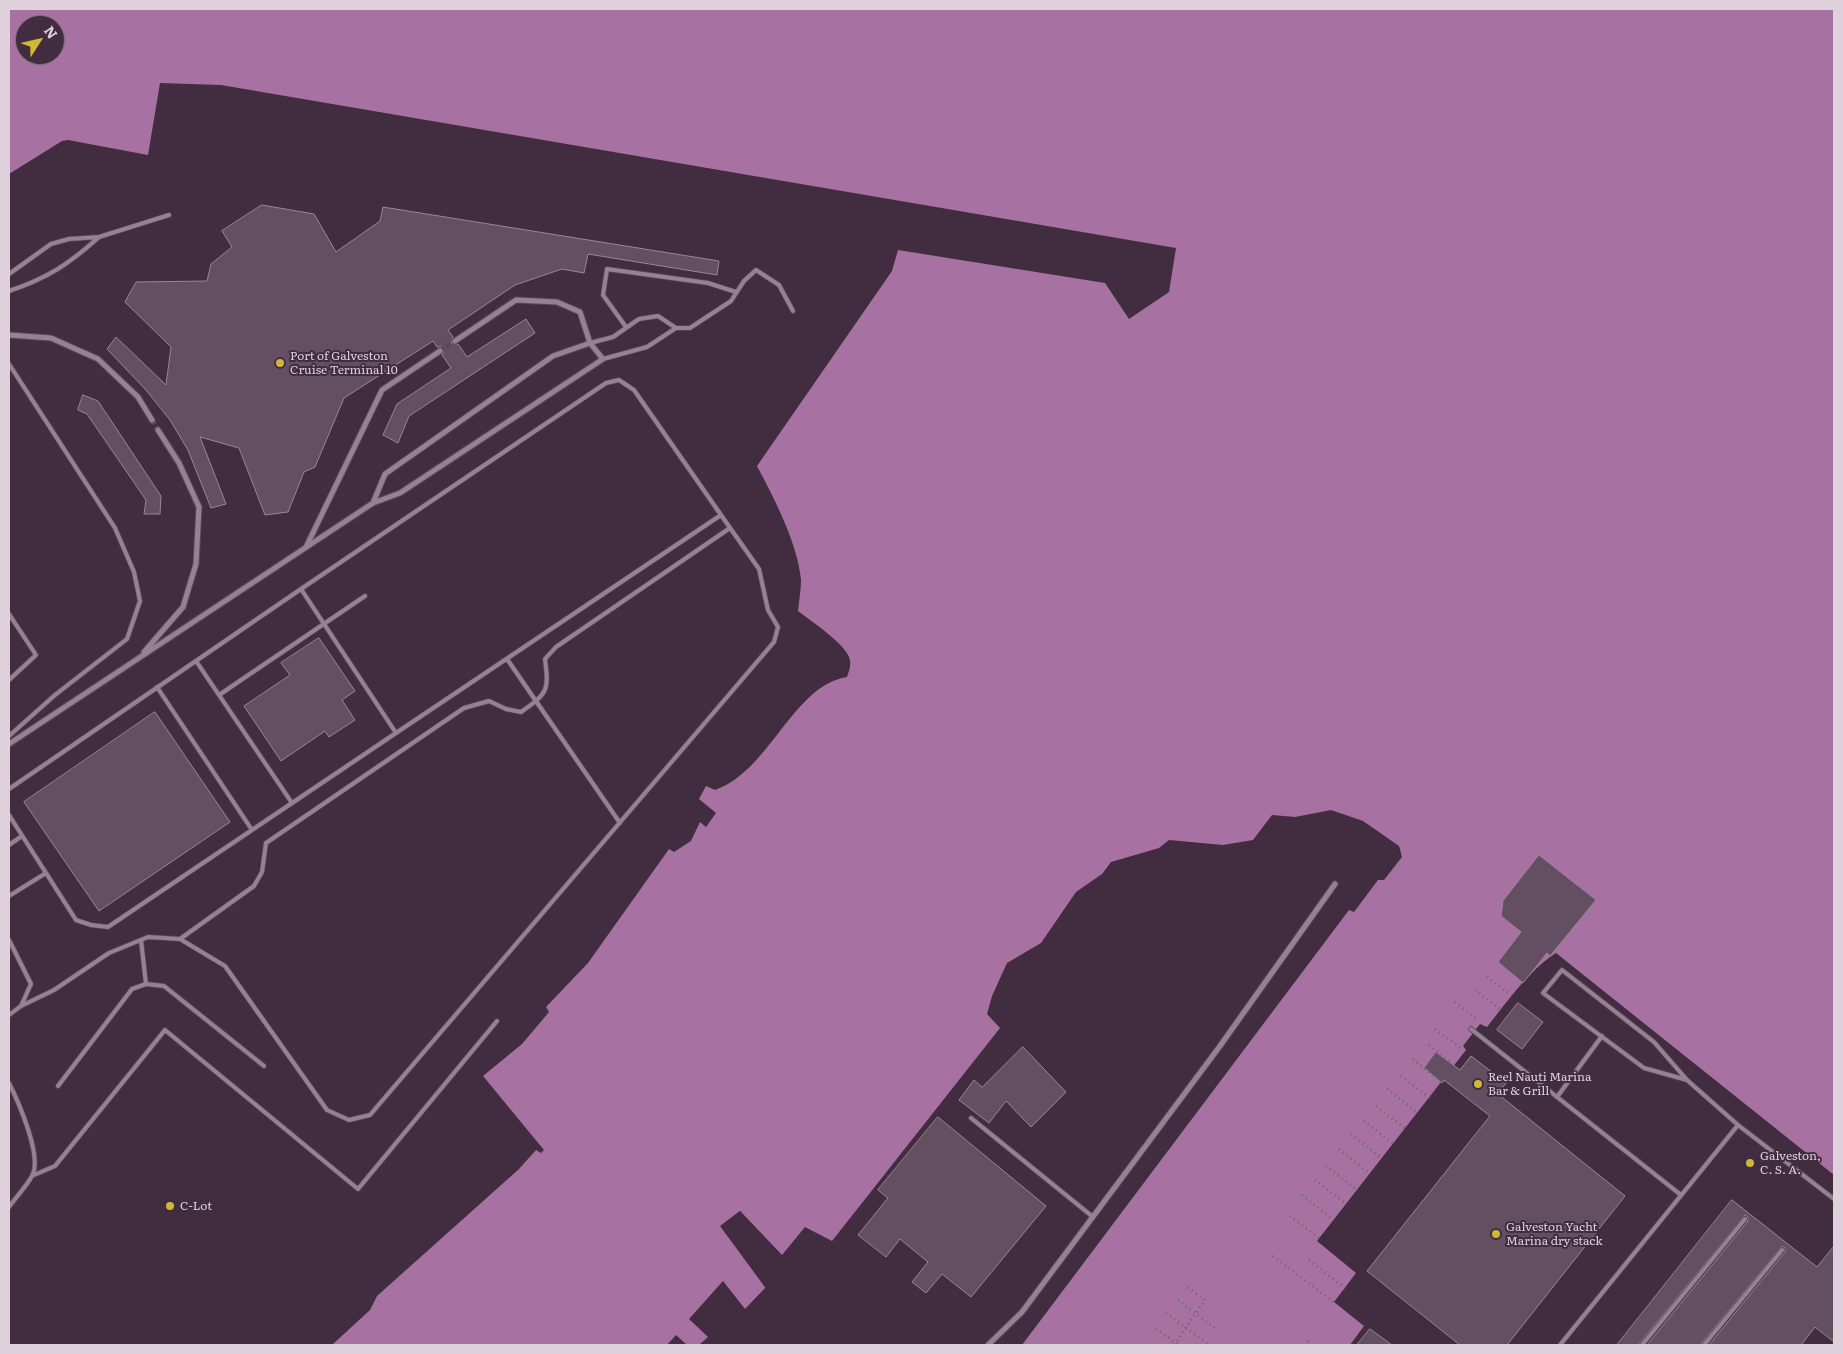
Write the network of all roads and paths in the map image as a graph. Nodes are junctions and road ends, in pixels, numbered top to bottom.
1 (169, 215) dead end
2 (99, 237) junction
3 (9, 274) edge
4 (9, 291) edge
5 (736, 292) junction
6 (793, 311) dead end
7 (626, 327) junction
8 (676, 328) junction
9 (9, 335) edge
10 (455, 341) tunnel mouth
11 (590, 343) junction
12 (440, 351) tunnel mouth
13 (603, 359) junction
14 (9, 364) edge
15 (152, 420) tunnel mouth
16 (158, 430) tunnel mouth
17 (373, 503) junction
18 (721, 515) junction
19 (730, 528) junction
20 (306, 547) junction
21 (302, 589) junction
22 (365, 596) dead end
23 (9, 614) edge
24 (324, 622) junction
25 (138, 658) junction
26 (507, 658) junction
27 (196, 661) junction
28 (9, 680) edge
29 (158, 688) junction
30 (219, 695) junction
31 (536, 701) junction
32 (396, 733) junction
33 (9, 736) edge
34 (9, 744) edge
35 (9, 789) edge
36 (292, 803) junction
37 (9, 815) edge
38 (620, 823) junction
39 (252, 830) junction
40 (22, 836) junction
41 (9, 845) edge
42 (46, 873) junction
43 (1335, 884) dead end
44 (9, 896) edge
45 (180, 939) junction
46 (9, 940) edge
47 (141, 940) junction
48 (1487, 977) dead end
49 (146, 984) junction
50 (1475, 990) dead end
51 (1512, 995) dead end
52 (1455, 1002) dead end
53 (21, 1006) junction
54 (1501, 1010) dead end
55 (9, 1015) edge
56 (497, 1021) dead end
57 (1480, 1022) dead end
58 (1435, 1029) dead end
59 (1471, 1029) dead end
60 (1602, 1036) junction
61 (1429, 1046) dead end
62 (1463, 1050) dead end
63 (1412, 1059) dead end
64 (1452, 1064) dead end
65 (264, 1066) dead end
66 (1401, 1076) dead end
67 (1687, 1080) junction
68 (1441, 1082) dead end
69 (9, 1083) edge
70 (58, 1086) dead end
71 (1387, 1090) dead end
72 (1557, 1097) junction
73 (1430, 1098) dead end
74 (1376, 1106) dead end
75 (1418, 1113) dead end
76 (971, 1118) dead end
77 (1364, 1121) dead end
78 (1738, 1125) junction
79 (1406, 1129) dead end
80 (1351, 1134) dead end
81 (1394, 1144) dead end
82 (1339, 1149) dead end
83 (1382, 1159) dead end
84 (1326, 1166) dead end
85 (34, 1174) junction
86 (1370, 1174) dead end
87 (1315, 1180) dead end
88 (1357, 1190) dead end
89 (1302, 1195) dead end
90 (1681, 1195) junction
91 (1834, 1199) edge
92 (1346, 1204) dead end
93 (9, 1207) edge
94 (1290, 1216) dead end
95 (1093, 1217) junction
96 (1745, 1219) dead end
97 (1333, 1220) dead end
98 (1319, 1238) dead end
99 (1782, 1250) dead end
100 (1273, 1256) dead end
101 (1310, 1260) dead end
102 (1187, 1287) dead end
103 (1345, 1288) dead end
104 (1178, 1300) dead end
105 (1334, 1302) dead end
106 (1166, 1313) dead end
107 (1196, 1314) junction
108 (1186, 1328) junction
109 (1215, 1328) dead end
110 (1156, 1329) dead end
111 (1308, 1342) dead end
112 (1176, 1344) edge
113 (1208, 1344) dead end
114 (988, 1345) edge
115 (1313, 1345) edge
116 (1560, 1345) edge
117 (1642, 1345) edge
118 (1704, 1345) edge

1 - 2 lane
2 - 3 lane
2 - 4 lane
5 - 6 lane
5 - 7 lane
5 - 8 lane
7 - 8 lane
7 - 11 lane
8 - 13 lane
9 - 15 street
10 - 11 street
11 - 13 street
11 - 17 street
12 - 20 street
13 - 17 street
14 - 33 lane
16 - 25 street
17 - 20 street
18 - 19 lane
18 - 21 lane
18 - 26 lane
19 - 31 lane
19 - 38 lane
20 - 25 street
21 - 24 lane
21 - 27 lane
22 - 24 lane
23 - 28 lane
24 - 30 lane
24 - 32 lane
25 - 34 street
26 - 31 lane
26 - 32 lane
27 - 29 lane
27 - 30 lane
29 - 35 lane
29 - 39 lane
30 - 36 lane
31 - 38 lane
31 - 45 lane
32 - 36 lane
36 - 39 lane
37 - 40 lane
38 - 45 lane
39 - 42 lane
40 - 41 lane
40 - 42 lane
42 - 44 lane
43 - 95 street
45 - 47 lane
46 - 53 lane
47 - 49 lane
47 - 53 lane
48 - 51 path
49 - 65 lane
49 - 70 lane
50 - 54 path
52 - 57 path
53 - 55 lane
56 - 85 lane
58 - 62 path
59 - 72 lane
60 - 67 lane
60 - 67 lane
60 - 72 lane
61 - 64 path
63 - 68 path
66 - 73 path
67 - 78 lane
69 - 85 lane
71 - 75 path
72 - 90 lane
74 - 79 path
76 - 95 lane
77 - 81 path
78 - 90 lane
78 - 91 lane
80 - 83 path
82 - 86 path
84 - 88 path
85 - 93 lane
87 - 92 path
89 - 97 path
90 - 116 lane
94 - 98 path
95 - 114 street
96 - 117 lane
99 - 118 lane
100 - 105 path
101 - 103 path
102 - 107 path
104 - 107 path
106 - 108 path
107 - 108 path
107 - 109 path
108 - 112 path
108 - 113 path
110 - 112 path
111 - 115 path

